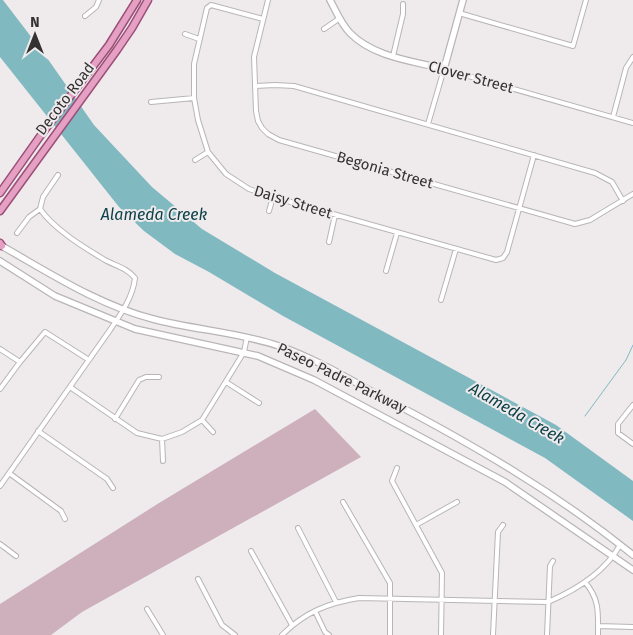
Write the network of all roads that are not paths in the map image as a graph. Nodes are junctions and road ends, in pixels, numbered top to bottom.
1 (99, 0) edge
2 (137, 0) edge
3 (148, 0) edge
4 (268, 0) edge
5 (330, 0) edge
6 (463, 0) edge
7 (586, 0) edge
8 (403, 4) dead end
9 (459, 13) junction
10 (85, 16) dead end
11 (340, 18) junction
12 (263, 19) junction
13 (324, 29) dead end
14 (185, 34) dead end
15 (199, 39) junction
16 (393, 56) junction
17 (633, 58) edge
18 (444, 69) junction
19 (255, 86) junction
20 (194, 98) junction
21 (151, 102) dead end
22 (613, 117) junction
23 (633, 123) edge
24 (428, 124) junction
25 (208, 152) junction
26 (534, 155) junction
27 (195, 160) dead end
28 (58, 175) dead end
29 (0, 192) edge
30 (633, 194) edge
31 (273, 197) junction
32 (623, 201) junction
33 (519, 208) junction
34 (40, 209) junction
35 (0, 211) edge
36 (268, 211) dead end
37 (336, 215) junction
38 (17, 233) dead end
39 (397, 233) junction
40 (329, 242) dead end
41 (1, 245) edge
42 (456, 249) junction
43 (0, 261) edge
44 (386, 271) dead end
45 (441, 300) dead end
46 (123, 310) junction
47 (115, 322) junction
48 (247, 337) junction
49 (0, 350) edge
50 (244, 352) junction
51 (89, 360) junction
52 (20, 362) junction
53 (159, 377) dead end
54 (226, 382) junction
55 (70, 387) junction
56 (0, 390) edge
57 (259, 403) dead end
58 (633, 405) edge
59 (115, 418) junction
60 (202, 420) junction
61 (38, 431) junction
62 (213, 432) dead end
63 (162, 439) junction
64 (633, 444) edge
65 (163, 461) dead end
66 (397, 468) dead end
67 (9, 473) junction
68 (0, 486) edge
69 (113, 488) dead end
70 (343, 502) dead end
71 (457, 502) dead end
72 (65, 519) dead end
73 (416, 525) junction
74 (503, 526) dead end
75 (298, 528) dead end
76 (0, 544) edge
77 (620, 544) junction
78 (251, 551) dead end
79 (633, 554) edge
80 (16, 556) dead end
81 (614, 556) junction
82 (553, 561) dead end
83 (633, 570) edge
84 (198, 579) dead end
85 (585, 582) junction
86 (390, 597) junction
87 (442, 599) junction
88 (494, 601) junction
89 (336, 602) junction
90 (548, 602) junction
91 (147, 609) dead end
92 (315, 611) junction
93 (292, 625) junction
94 (598, 626) junction
95 (633, 627) edge
96 (163, 635) edge
97 (235, 635) edge
98 (282, 635) edge
99 (329, 635) edge
100 (390, 635) edge
101 (441, 635) edge
102 (493, 635) edge
103 (547, 635) edge
104 (598, 635) edge

1 - 10 street
2 - 29 main road, Decoto Road
3 - 35 main road, Decoto Road
4 - 12 street, Begonia Street
5 - 11 main road, Clover Street
6 - 9 main road
7 - 9 street
8 - 16 street
9 - 18 main road
11 - 13 street
11 - 16 main road, Clover Street
12 - 15 street, Daisy Street
12 - 19 street, Begonia Street
14 - 15 street
15 - 20 street, Daisy Street
16 - 18 main road, Clover Street
17 - 22 street
18 - 22 street, Clover Street
18 - 24 street
19 - 24 street
19 - 33 street, Begonia Street
20 - 21 street
20 - 25 street, Daisy Street
22 - 23 street, Clover Street
24 - 26 street
25 - 27 street
25 - 31 street, Daisy Street
26 - 32 street
26 - 33 street
28 - 34 street
30 - 32 street, Begonia Street
31 - 36 street
31 - 37 street, Daisy Street
32 - 33 street, Begonia Street
33 - 42 street, Daisy Street
34 - 38 street
34 - 46 street
37 - 39 street, Daisy Street
37 - 40 street
39 - 42 street, Daisy Street
39 - 44 street
41 - 46 main road, Paseo Padre Parkway
42 - 45 street
43 - 47 main road, Paseo Padre Parkway
46 - 47 street
46 - 48 main road, Paseo Padre Parkway
47 - 50 main road, Paseo Padre Parkway
47 - 51 street
48 - 50 street
48 - 77 main road, Paseo Padre Parkway
49 - 52 street
50 - 54 street
50 - 81 main road, Paseo Padre Parkway
51 - 52 street
51 - 55 street
52 - 56 street
53 - 59 street
54 - 57 street
54 - 60 street
55 - 59 street
55 - 61 street
58 - 64 street
59 - 63 street
60 - 62 street
60 - 63 street
61 - 67 street
61 - 69 street
63 - 65 street
66 - 73 street
67 - 68 street
67 - 72 street
70 - 86 street
71 - 73 street
73 - 87 street
74 - 88 street
75 - 89 street
76 - 80 street
77 - 79 main road, Paseo Padre Parkway
77 - 81 street
78 - 93 street
81 - 83 main road, Paseo Padre Parkway
81 - 85 street
82 - 90 street
84 - 97 street
85 - 90 street
85 - 94 street
86 - 87 street
86 - 89 street
86 - 100 street
87 - 88 street
87 - 101 street
88 - 90 street
88 - 102 street
89 - 92 street
90 - 103 street
91 - 96 street
92 - 93 street
92 - 99 street
93 - 98 street
94 - 95 street
94 - 104 street

